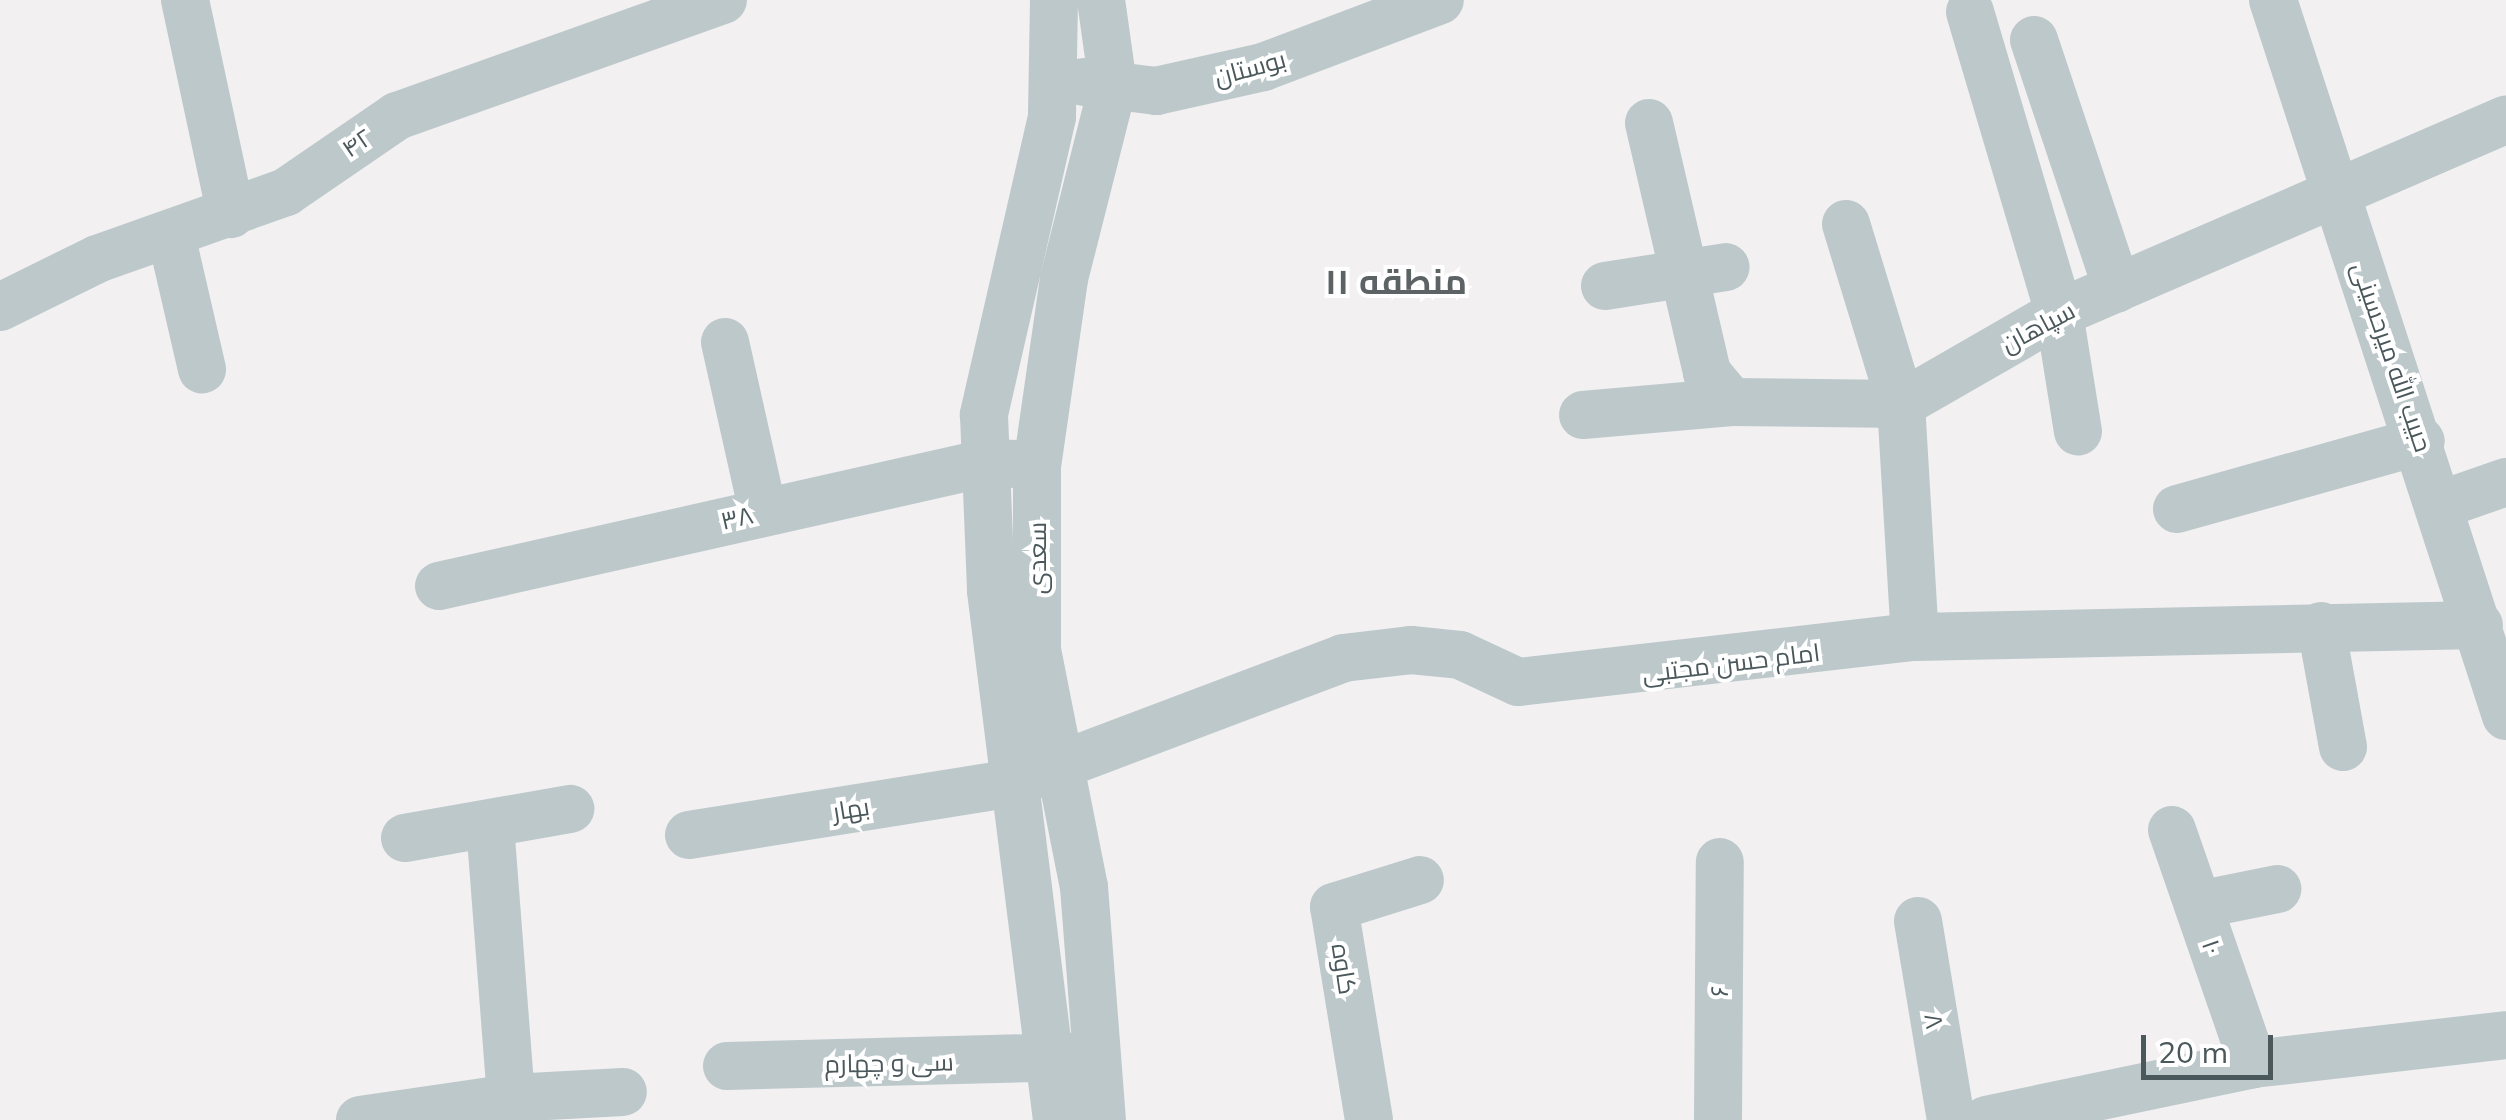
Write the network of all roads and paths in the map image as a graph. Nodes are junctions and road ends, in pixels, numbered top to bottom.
1 (185, 0) edge
2 (723, 0) edge
3 (1054, 0) edge
4 (1101, 0) edge
5 (1440, 0) edge
6 (2273, 0) edge
7 (670, 8) edge
8 (1970, 12) dead end
9 (2034, 40) dead end
10 (1053, 79) junction
11 (1113, 86) junction
12 (2506, 120) edge
13 (1649, 123) dead end
14 (2335, 192) junction
15 (232, 214) junction
16 (1846, 224) dead end
17 (171, 235) junction
18 (1705, 270) junction
19 (1605, 286) dead end
20 (2117, 288) junction
21 (0, 307) edge
22 (2059, 313) junction
23 (724, 342) dead end
24 (202, 369) dead end
25 (1731, 402) junction
26 (1901, 404) junction
27 (1583, 414) dead end
28 (2078, 431) dead end
29 (2421, 441) junction
30 (986, 462) junction
31 (1037, 466) junction
32 (2506, 482) edge
33 (2443, 504) junction
34 (2177, 509) dead end
35 (763, 512) junction
36 (439, 586) dead end
37 (2479, 625) junction
38 (2320, 626) junction
39 (1915, 637) junction
40 (2506, 716) edge
41 (2343, 746) dead end
42 (1061, 769) junction
43 (1013, 783) junction
44 (570, 809) dead end
45 (490, 825) junction
46 (2172, 830) dead end
47 (689, 835) dead end
48 (405, 838) dead end
49 (1720, 862) dead end
50 (1420, 880) dead end
51 (2278, 889) dead end
52 (2198, 905) junction
53 (1918, 921) dead end
54 (2506, 1035) edge
55 (1098, 1054) junction
56 (1050, 1060) junction
57 (2254, 1064) junction
58 (727, 1066) dead end
59 (623, 1092) dead end
60 (495, 1106) edge
61 (360, 1120) edge
62 (1058, 1120) edge
63 (1102, 1120) edge
64 (1369, 1120) edge
65 (1718, 1120) edge
66 (1951, 1120) edge
67 (1986, 1120) edge

1 - 15 street
2 - 7 street, ۴۲
3 - 10 street, سعدی
4 - 11 street, سعدی
5 - 11 street, بوستان
6 - 14 street, حبیب الله میرحسینی
7 - 15 street, ۴۲
8 - 22 street
9 - 20 street
10 - 11 street, بوستان
10 - 30 street, سعدی
11 - 31 street, سعدی
12 - 14 street, سپاهان
13 - 18 street
14 - 20 street, سپاهان
14 - 29 street, حبیب الله میرحسینی
15 - 17 street, ۴۲
16 - 26 street
17 - 21 street, ۴۲
17 - 24 street
18 - 19 street
18 - 25 street
20 - 22 street, سپاهان
22 - 26 street, سپاهان
22 - 28 street
23 - 35 street
25 - 26 street
25 - 27 street
26 - 39 street
29 - 33 street, حبیب الله میرحسینی
29 - 34 street
30 - 31 street, ۳۸
30 - 35 street, ۳۸
30 - 43 street, سعدی
31 - 42 street, سعدی
32 - 33 street
33 - 37 street, حبیب الله میرحسینی
35 - 36 street, ۳۸
37 - 38 street, امام حسن مجتبی
37 - 40 street, حبیب الله میرحسینی
38 - 39 street, امام حسن مجتبی
38 - 41 street
39 - 42 street, امام حسن مجتبی
42 - 43 street, امام حسن مجتبی
42 - 55 street, سعدی
43 - 47 street, بهار
43 - 56 street, سعدی
44 - 45 street
45 - 48 street
45 - 60 street
46 - 52 street, ۱۰
49 - 65 street, ۶
50 - 64 street, کاوه
51 - 52 street
52 - 57 street, ۱۰
53 - 66 street, ۸
54 - 57 street
55 - 56 street, سی و چهارم
55 - 63 street, سعدی
56 - 58 street, سی و چهارم
56 - 62 street, سعدی
57 - 67 street
59 - 60 street
60 - 61 street

